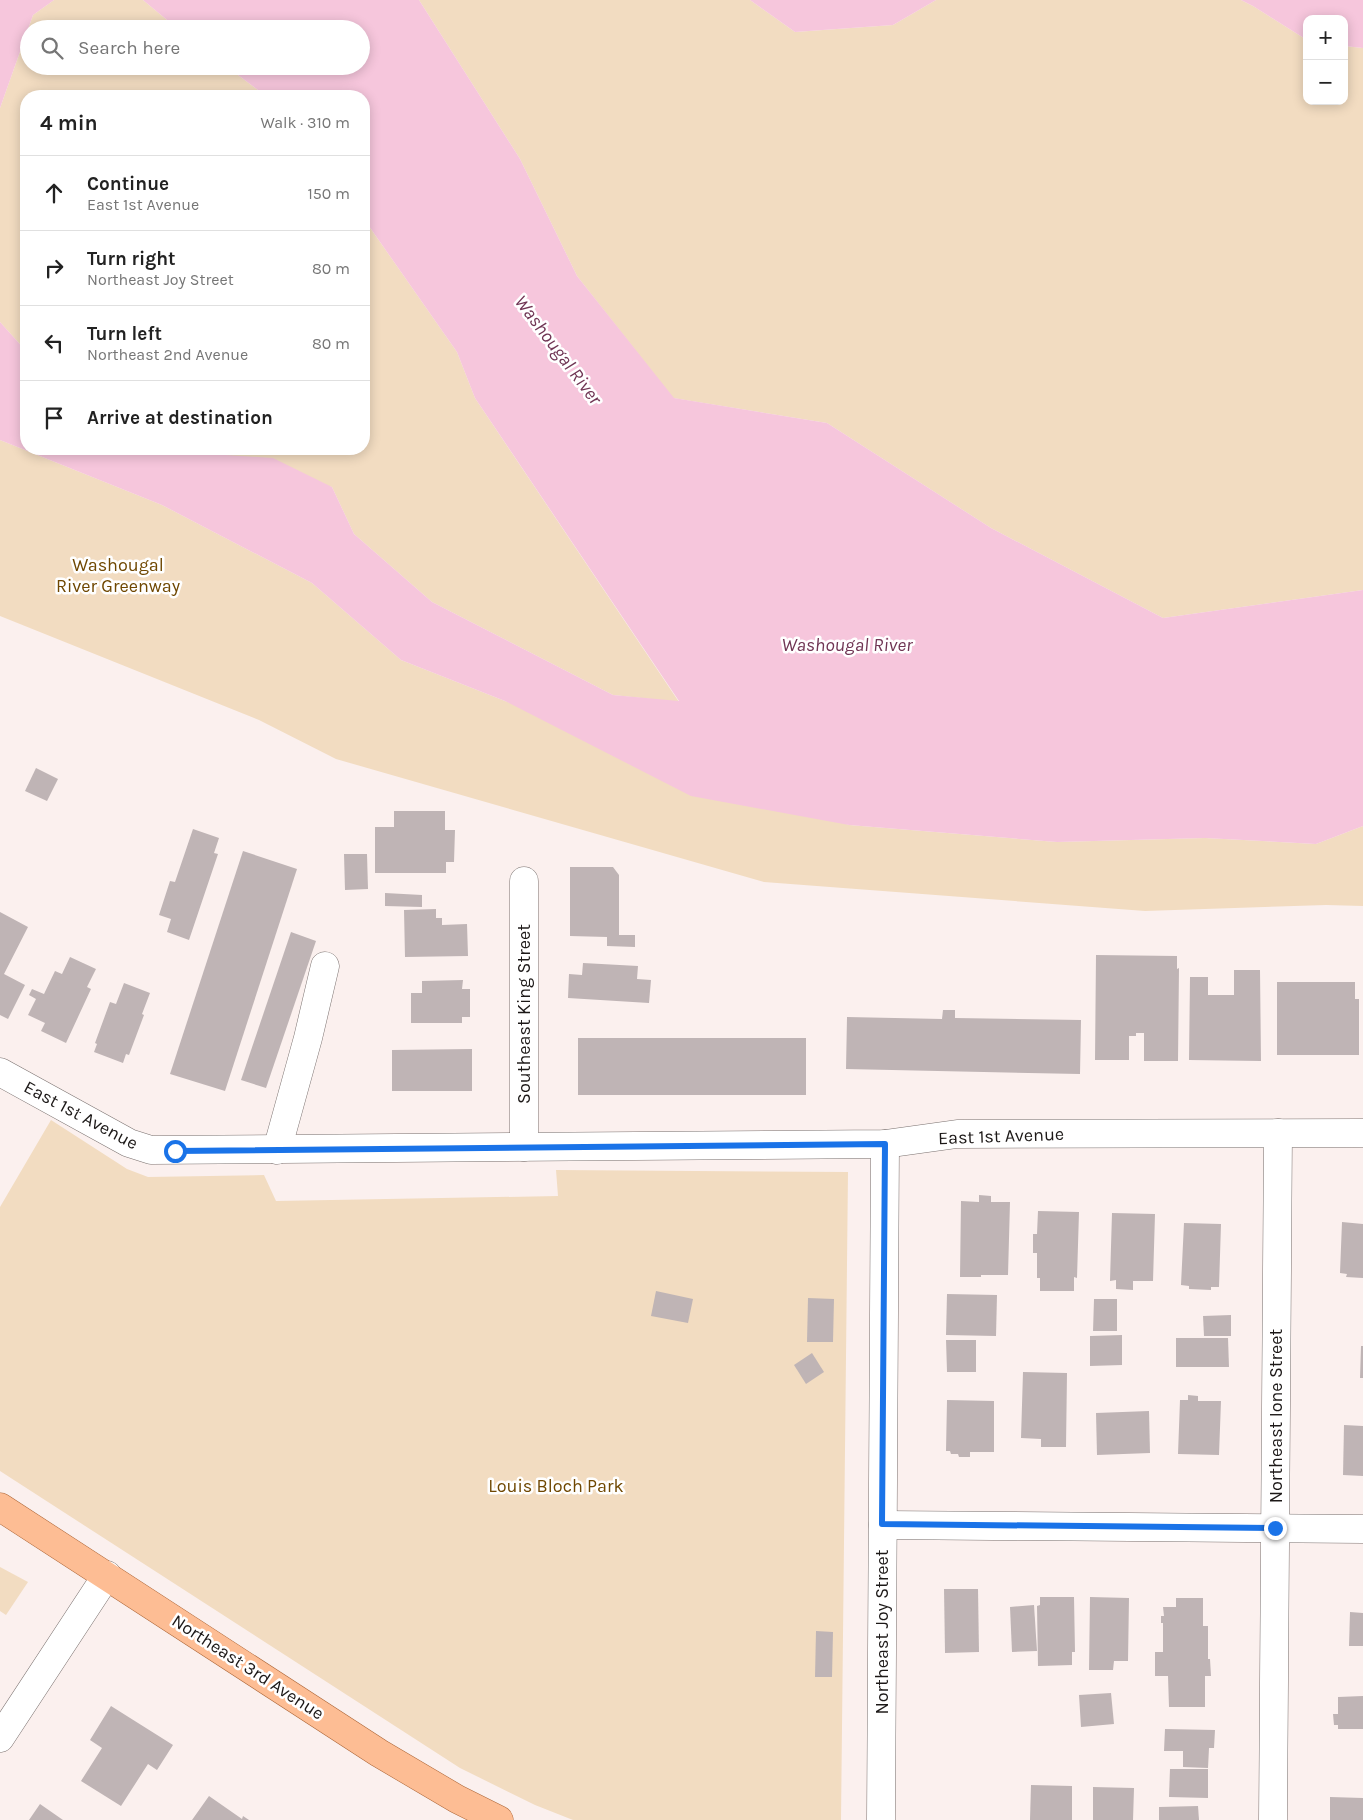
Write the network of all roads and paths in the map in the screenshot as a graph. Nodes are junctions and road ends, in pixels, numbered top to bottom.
1 (524, 881) dead end
2 (325, 966) dead end
3 (0, 1072) edge
4 (1278, 1132) junction
5 (1363, 1134) edge
6 (885, 1144) junction
7 (524, 1147) junction
8 (277, 1150) junction
9 (0, 1507) edge
10 (882, 1524) junction
11 (1275, 1528) junction
12 (1363, 1529) edge
13 (106, 1575) junction
14 (0, 1738) edge
15 (499, 1820) edge
16 (881, 1820) edge
17 (1273, 1820) edge

1 - 7 street, Southeast King Street
2 - 8 street
3 - 8 street, East 1st Avenue
4 - 5 street, East 1st Avenue
4 - 6 street, East 1st Avenue
4 - 11 street, Northeast Ione Street
6 - 7 street, East 1st Avenue
6 - 10 street, Northeast Joy Street
7 - 8 street, East 1st Avenue
9 - 13 main road, Northeast 3rd Avenue
10 - 11 street
10 - 16 street, Northeast Joy Street
11 - 12 street
11 - 17 street, Northeast Ione Street
13 - 14 street
13 - 15 main road, Northeast 3rd Avenue

